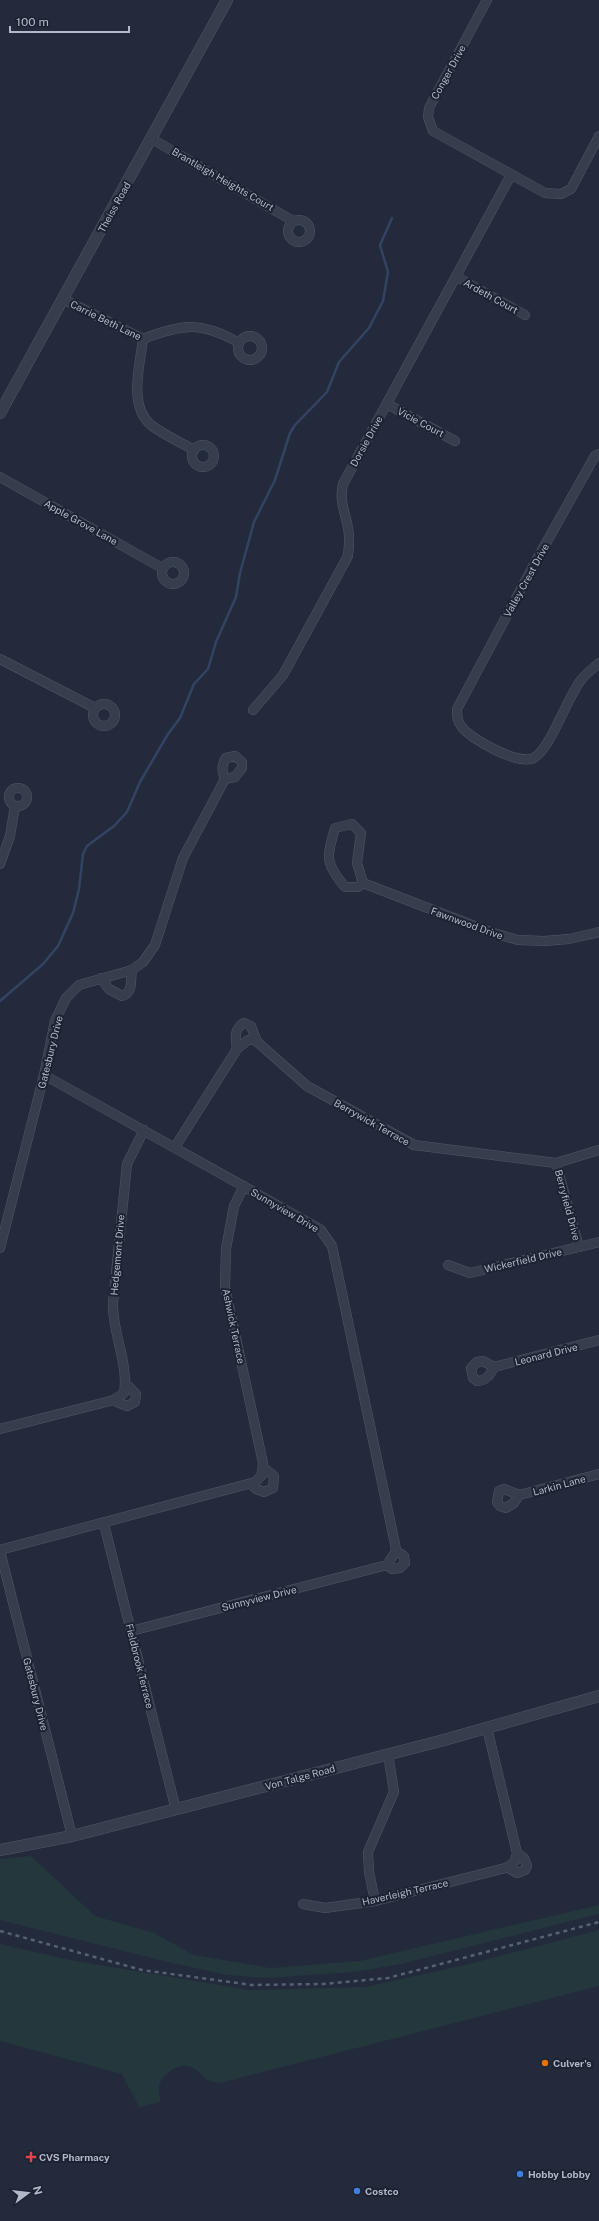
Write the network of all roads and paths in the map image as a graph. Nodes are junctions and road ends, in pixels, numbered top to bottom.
1 (227, 0) edge
2 (487, 0) edge
3 (599, 136) edge
4 (152, 139) junction
5 (511, 175) junction
6 (293, 221) dead end
7 (457, 277) junction
8 (63, 299) junction
9 (525, 315) dead end
10 (143, 339) junction
11 (239, 343) dead end
12 (387, 404) junction
13 (0, 413) edge
14 (455, 441) dead end
15 (194, 450) dead end
16 (599, 454) edge
17 (0, 477) edge
18 (162, 568) dead end
19 (0, 659) edge
20 (599, 663) edge
21 (95, 708) dead end
22 (253, 710) dead end
23 (225, 779) dead end
24 (15, 806) dead end
25 (0, 864) edge
26 (363, 883) junction
27 (599, 932) edge
28 (132, 970) junction
29 (101, 978) junction
30 (257, 1042) junction
31 (237, 1049) junction
32 (44, 1075) junction
33 (144, 1130) junction
34 (175, 1147) junction
35 (599, 1150) edge
36 (556, 1163) junction
37 (244, 1186) junction
38 (599, 1242) edge
39 (579, 1247) junction
40 (0, 1248) edge
41 (448, 1265) dead end
42 (599, 1340) edge
43 (494, 1367) dead end
44 (126, 1384) junction
45 (115, 1399) junction
46 (0, 1430) edge
47 (263, 1467) junction
48 (599, 1474) edge
49 (251, 1484) junction
50 (519, 1495) dead end
51 (104, 1524) junction
52 (0, 1551) edge
53 (396, 1551) junction
54 (388, 1566) junction
55 (132, 1631) junction
56 (599, 1696) edge
57 (487, 1728) junction
58 (388, 1754) junction
59 (176, 1810) junction
60 (72, 1836) junction
61 (0, 1850) edge
62 (517, 1853) junction
63 (507, 1867) junction
64 (375, 1901) junction
65 (302, 1904) dead end

1 - 4 street, Theiss Road
2 - 5 street, Conger Drive
3 - 5 street, Conger Drive
4 - 6 street, Brantleigh Heights Court
4 - 8 street, Theiss Road
5 - 7 street, Dorsie Drive
7 - 9 street, Ardeth Court
7 - 12 street, Dorsie Drive
8 - 10 street, Carrie Beth Lane
8 - 13 street, Theiss Road
10 - 11 street, Carrie Beth Lane
10 - 15 street
12 - 14 street, Vicie Court
12 - 22 street, Dorsie Drive
16 - 20 street, Valley Crest Drive
17 - 18 street, Apple Grove Lane
19 - 21 street
23 - 28 street, Gatesbury Drive
24 - 25 street
26 - 26 street, Fawnwood Drive
26 - 27 street, Fawnwood Drive
28 - 29 street, Gatesbury Drive
28 - 29 street
29 - 32 street, Gatesbury Drive
30 - 31 street
30 - 31 street, Berrywick Terrace
30 - 36 street, Berrywick Terrace
31 - 34 street
32 - 33 street, Sunnyview Drive
32 - 40 street, Gatesbury Drive
33 - 34 street, Sunnyview Drive
33 - 44 street, Hedgemont Drive
34 - 37 street, Sunnyview Drive
35 - 36 street, Berrywick Terrace
36 - 39 street, Berryfield Drive
37 - 47 street, Ashwick Terrace
37 - 53 street, Sunnyview Drive
38 - 39 street, Wickerfield Drive
39 - 41 street, Wickerfield Drive
42 - 43 street, Leonard Drive
44 - 45 street
44 - 45 street, Hedgemont Drive
45 - 46 street
47 - 49 street
47 - 49 street, Ashwick Terrace
48 - 50 street, Larkin Lane
49 - 51 street
51 - 52 street
51 - 55 street, Fieldbrook Terrace
52 - 60 street, Gatesbury Drive
53 - 54 street
53 - 54 street, Sunnyview Drive
54 - 55 street, Sunnyview Drive
55 - 59 street, Fieldbrook Terrace
56 - 57 street, Von Talge Road
57 - 58 street, Von Talge Road
57 - 62 street, Haverleigh Terrace
58 - 59 street, Von Talge Road
58 - 64 street
59 - 60 street, Von Talge Road
60 - 61 street, Von Talge Road
62 - 63 street
62 - 63 street, Haverleigh Terrace
63 - 64 street, Haverleigh Terrace
64 - 65 street, Haverleigh Terrace

